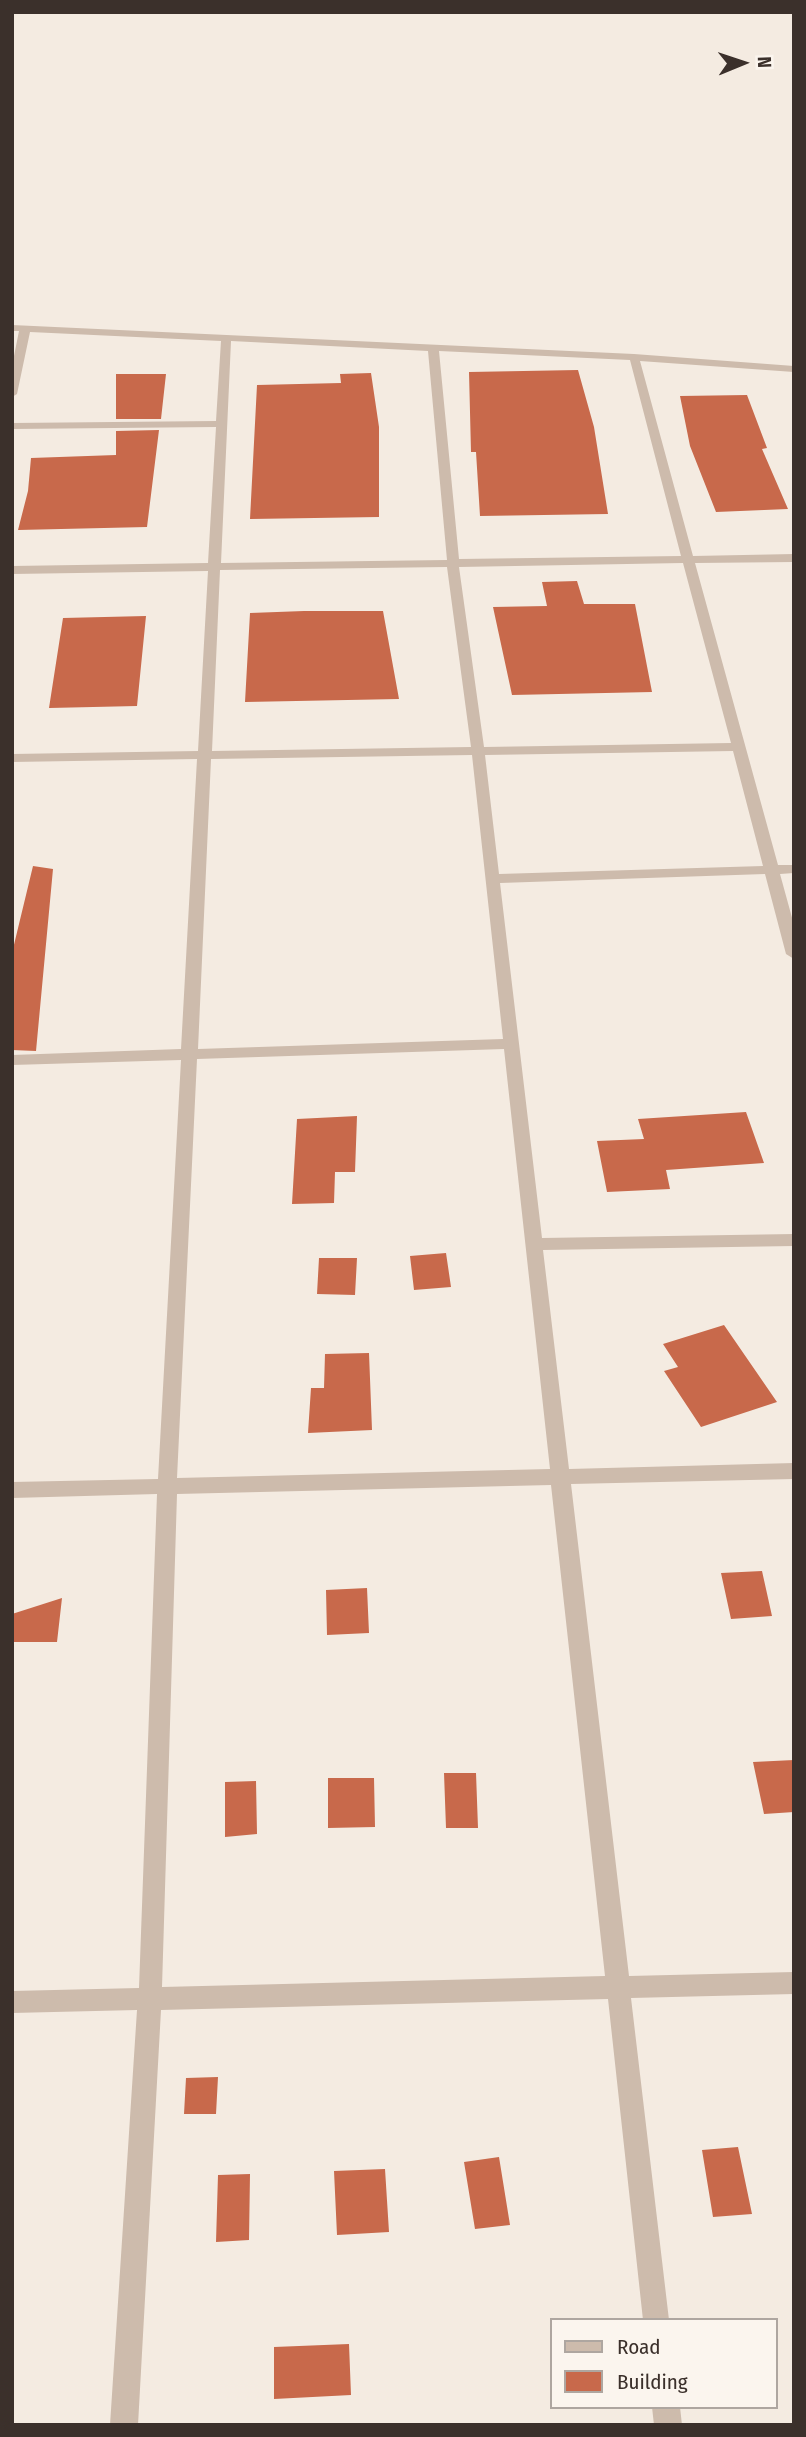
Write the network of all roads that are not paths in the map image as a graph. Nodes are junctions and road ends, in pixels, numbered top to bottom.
1 (12, 328) edge
2 (25, 329) junction
3 (226, 338) junction
4 (433, 348) junction
5 (634, 357) junction
6 (794, 369) edge
7 (12, 394) edge
8 (221, 424) junction
9 (12, 426) edge
10 (794, 558) edge
11 (688, 561) junction
12 (453, 564) junction
13 (214, 566) junction
14 (12, 570) edge
15 (738, 747) junction
16 (478, 751) junction
17 (204, 755) junction
18 (12, 758) edge
19 (771, 869) junction
20 (794, 869) edge
21 (491, 879) junction
22 (794, 954) edge
23 (511, 1044) junction
24 (189, 1055) junction
25 (12, 1060) edge
26 (794, 1240) edge
27 (534, 1244) junction
28 (794, 1471) edge
29 (560, 1477) junction
30 (167, 1486) junction
31 (12, 1490) edge
32 (794, 1983) edge
33 (618, 1987) junction
34 (150, 1999) junction
35 (12, 2003) edge
36 (656, 2318) edge
37 (124, 2425) edge

1 - 2 street
2 - 3 street
2 - 7 street
3 - 4 street
3 - 8 street
4 - 5 street
4 - 12 street
5 - 6 street
5 - 11 street
8 - 9 street
8 - 13 street
10 - 11 street
11 - 12 street
11 - 15 street
12 - 13 street
12 - 16 street
13 - 14 street
13 - 17 street
15 - 16 street
15 - 19 street
16 - 17 street
16 - 21 street
17 - 18 street
17 - 24 street
19 - 20 street
19 - 21 street
19 - 22 street
21 - 23 street
23 - 24 street
23 - 27 street
24 - 25 street
24 - 30 street
26 - 27 street
27 - 29 street
28 - 29 street
29 - 30 street
29 - 33 street
30 - 31 street
30 - 34 street
32 - 33 street
33 - 34 street
33 - 36 street
34 - 35 street
34 - 37 street

